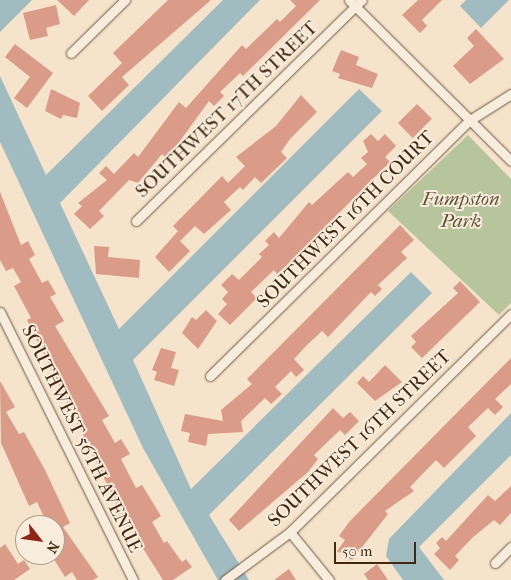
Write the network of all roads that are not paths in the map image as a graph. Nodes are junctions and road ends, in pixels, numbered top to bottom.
1 (125, 0) edge
2 (355, 2) edge
3 (71, 53) dead end
4 (511, 94) edge
5 (470, 120) junction
6 (511, 161) edge
7 (136, 221) dead end
8 (0, 312) edge
9 (511, 314) edge
10 (210, 376) dead end
11 (290, 532) junction
12 (511, 547) edge
13 (495, 563) dead end
14 (133, 580) edge
15 (225, 580) edge
16 (329, 580) edge

1 - 3 street
2 - 5 street
2 - 7 street, SOUTHWEST 17TH STREET
4 - 5 street, SOUTHWEST 16TH COURT
5 - 6 street
5 - 10 street, SOUTHWEST 16TH COURT
8 - 14 street, SOUTHWEST 56TH AVENUE
9 - 11 street, SOUTHWEST 16TH STREET
11 - 15 street, SOUTHWEST 16TH STREET
11 - 16 street
12 - 13 street

